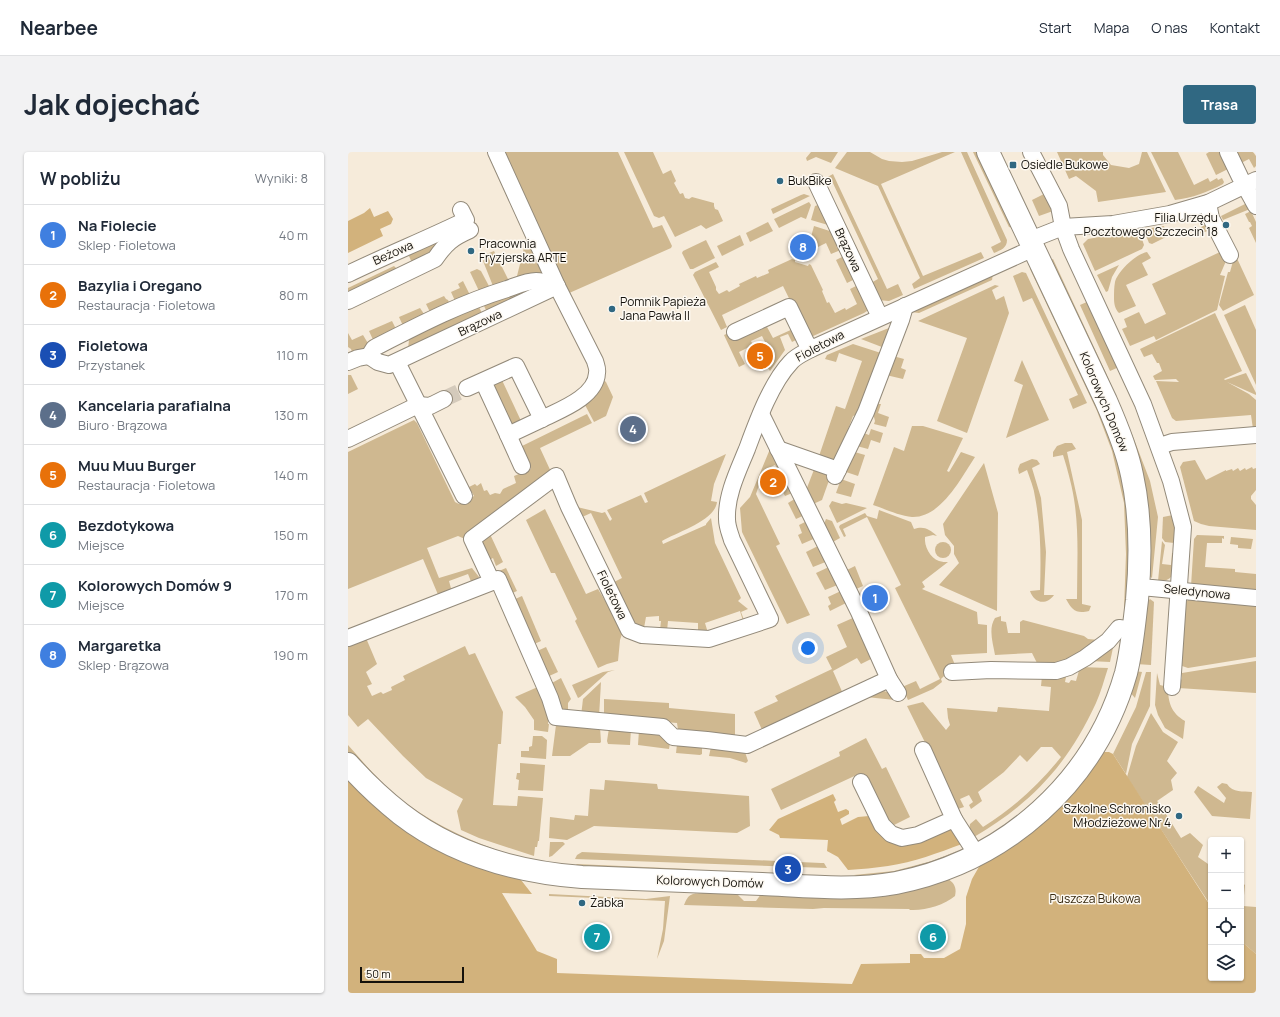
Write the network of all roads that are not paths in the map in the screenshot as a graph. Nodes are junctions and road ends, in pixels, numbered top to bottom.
1 (496, 152) edge
2 (988, 152) edge
3 (1032, 152) edge
4 (1228, 152) edge
5 (816, 182) dead end
6 (1251, 183) edge
7 (1208, 203) junction
8 (1256, 206) edge
9 (461, 210) dead end
10 (1062, 227) junction
11 (470, 230) dead end
12 (1032, 244) junction
13 (394, 252) junction
14 (1230, 255) dead end
15 (348, 274) edge
16 (404, 274) junction
17 (558, 286) junction
18 (348, 301) edge
19 (904, 306) junction
20 (880, 317) junction
21 (406, 332) junction
22 (735, 332) dead end
23 (811, 349) junction
24 (369, 356) junction
25 (399, 361) junction
26 (348, 362) edge
27 (483, 381) junction
28 (467, 388) tunnel mouth
29 (444, 399) tunnel mouth
30 (418, 405) junction
31 (761, 414) junction
32 (542, 419) junction
33 (508, 435) junction
34 (1256, 435) edge
35 (348, 439) edge
36 (1160, 446) junction
37 (778, 450) junction
38 (522, 466) dead end
39 (464, 496) dead end
40 (492, 582) junction
41 (1138, 588) junction
42 (1179, 591) junction
43 (1256, 598) edge
44 (1134, 630) junction
45 (348, 638) edge
46 (952, 672) dead end
47 (1172, 687) dead end
48 (923, 750) dead end
49 (348, 764) edge
50 (861, 782) dead end
51 (954, 819) junction
52 (976, 855) junction

1 - 17 street
2 - 12 street, Kolorowych Domów
3 - 10 street
4 - 6 street
5 - 20 street, Brązowa
6 - 7 street
6 - 8 street
7 - 10 street
7 - 14 street
9 - 13 street, Beżowa
10 - 12 street
10 - 36 street
11 - 16 street
12 - 19 street, Fioletowa
12 - 41 street, Kolorowych Domów
13 - 15 street, Beżowa
13 - 16 street
16 - 18 street
17 - 21 street, Brązowa
17 - 25 street, Brązowa
17 - 32 street
19 - 20 street, Fioletowa
19 - 37 street
20 - 23 street, Fioletowa
21 - 24 street, Brązowa
21 - 25 street
22 - 23 street
23 - 31 street, Fioletowa
24 - 25 street, Brązowa
24 - 26 street, Brązowa
25 - 30 street
27 - 28 street
27 - 32 street
27 - 33 street
29 - 30 street
30 - 35 street
30 - 39 street
31 - 37 street, Fioletowa
31 - 40 street, Fioletowa
32 - 33 street
33 - 38 street
34 - 36 street
36 - 42 street
37 - 40 street, Fioletowa
40 - 45 street
41 - 42 street, Seledynowa
41 - 44 street, Kolorowych Domów
42 - 43 street, Seledynowa
42 - 47 street
44 - 46 street
44 - 52 street, Kolorowych Domów
48 - 51 street
49 - 52 street, Kolorowych Domów
50 - 51 street
51 - 52 street

